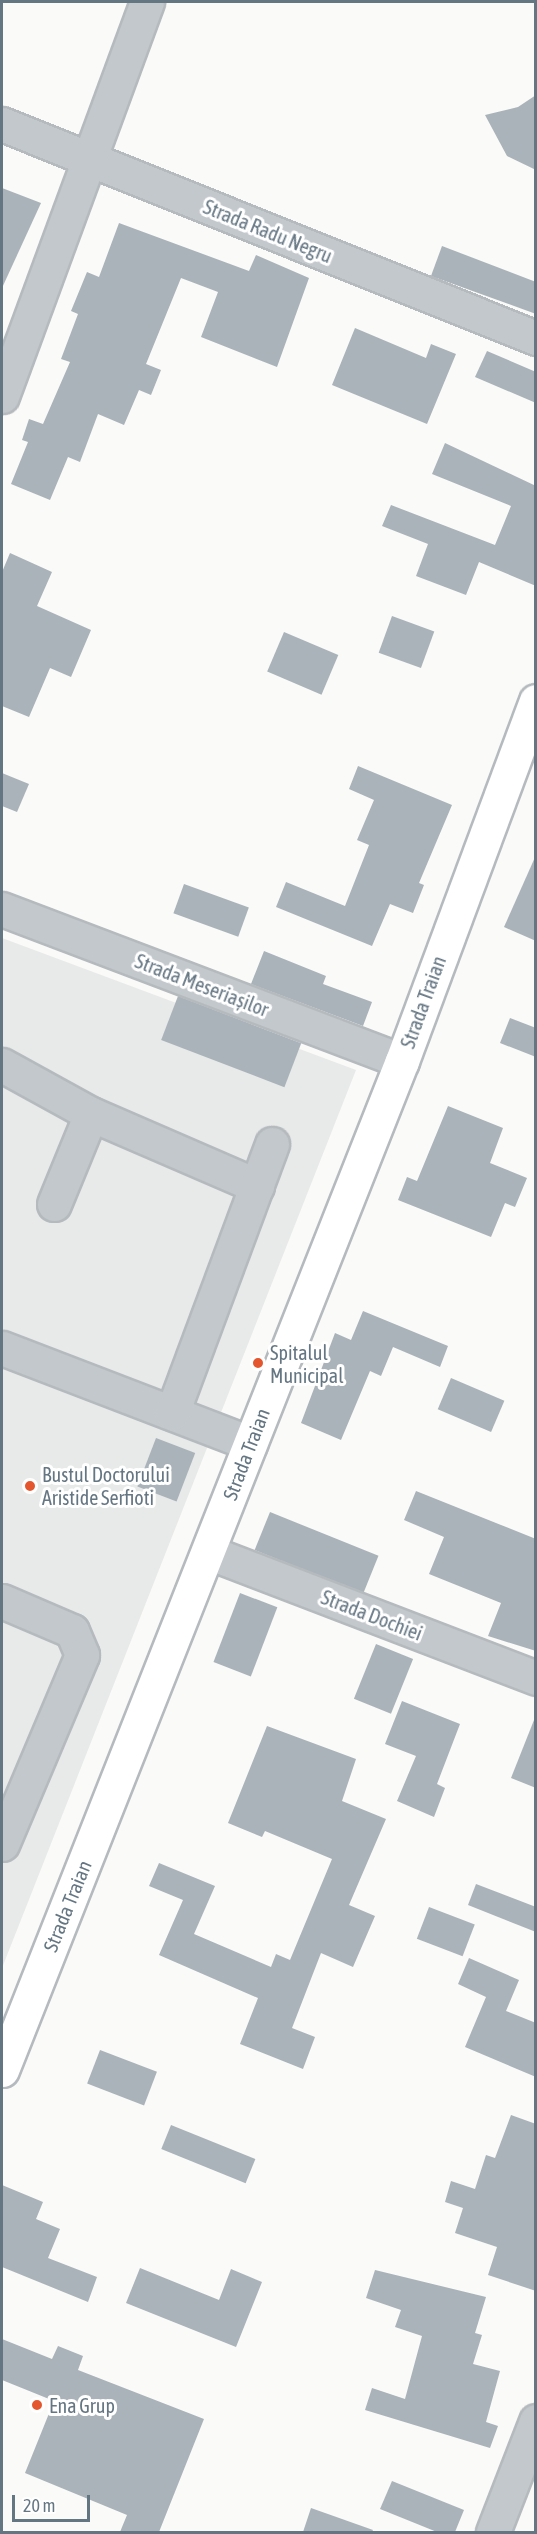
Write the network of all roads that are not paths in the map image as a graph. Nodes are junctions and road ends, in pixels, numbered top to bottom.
1 (147, 2) edge
2 (2, 124) edge
3 (90, 160) junction
4 (536, 338) edge
5 (2, 396) edge
6 (536, 701) edge
7 (2, 909) edge
8 (402, 1061) junction
9 (2, 1065) edge
10 (91, 1114) junction
11 (272, 1144) dead end
12 (257, 1186) junction
13 (54, 1204) dead end
14 (4, 1357) edge
15 (172, 1413) junction
16 (250, 1443) junction
17 (208, 1552) junction
18 (2, 1601) edge
19 (536, 1678) edge
20 (2, 1844) edge
21 (9, 2027) edge
22 (2, 2070) edge
23 (536, 2421) edge
24 (493, 2532) edge

1 - 3 street
2 - 3 street, Strada Radu Negru
3 - 4 street, Strada Radu Negru
3 - 5 street
6 - 8 main road, Strada Traian
7 - 8 street, Strada Meseriașilor
8 - 16 main road, Strada Traian
9 - 10 street
10 - 12 street
10 - 13 street
11 - 12 street
12 - 15 street
14 - 15 street
15 - 16 street
16 - 17 main road, Strada Traian
17 - 19 street, Strada Dochiei
17 - 21 main road, Strada Traian
18 - 20 street
21 - 22 main road, Strada Traian
23 - 24 street

